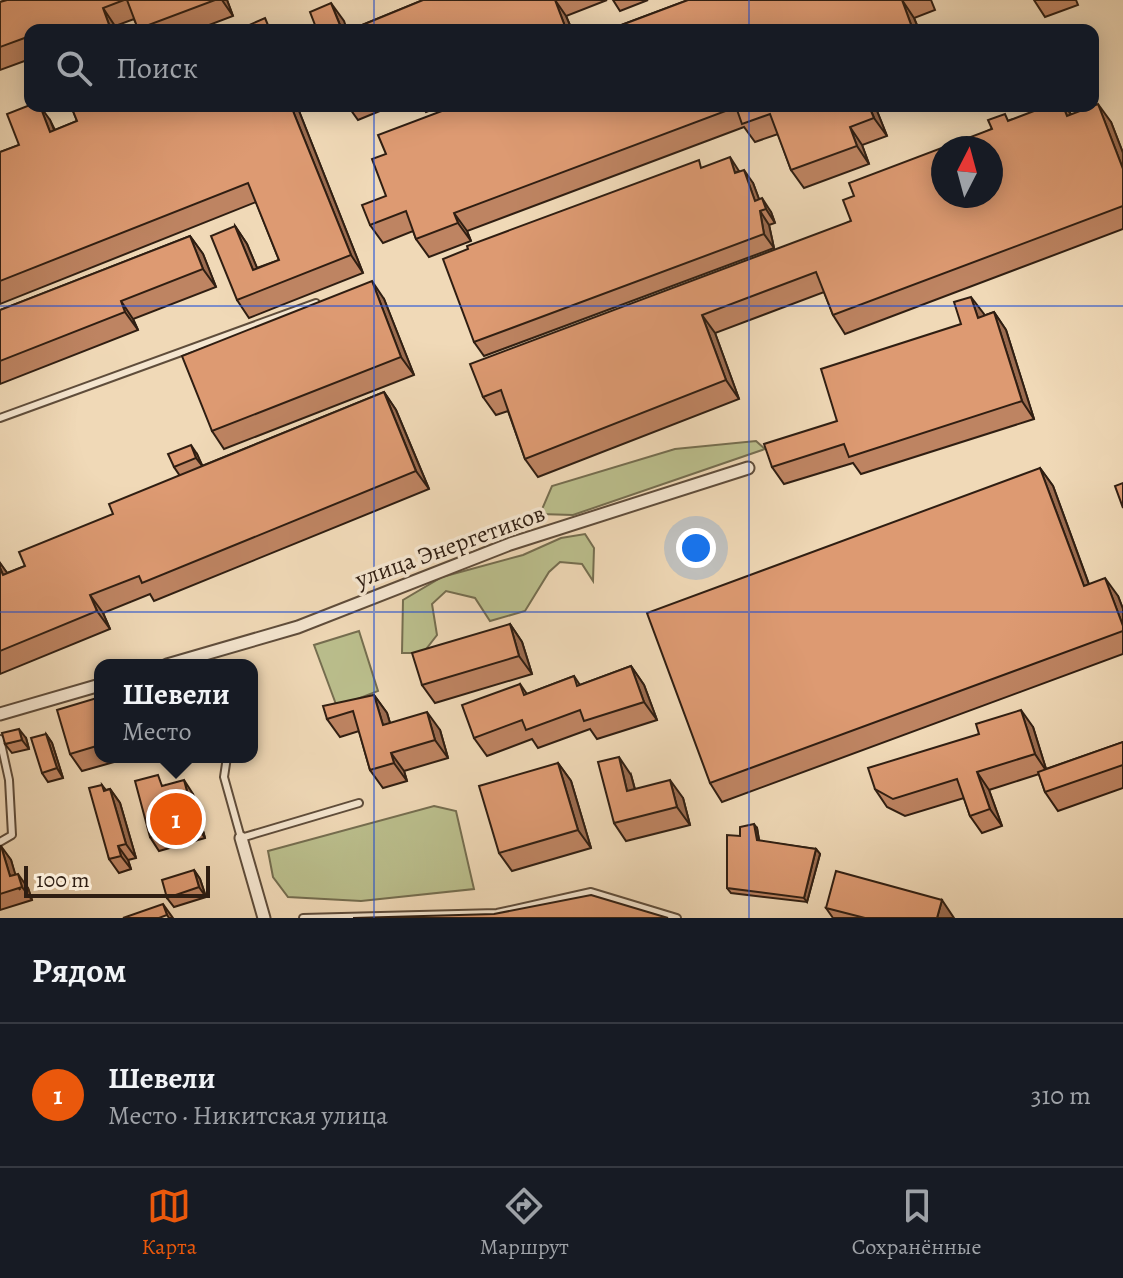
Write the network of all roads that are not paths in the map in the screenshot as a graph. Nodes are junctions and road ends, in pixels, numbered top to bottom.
1 (318, 303) edge
2 (0, 418) edge
3 (748, 468) dead end
4 (188, 659) edge
5 (94, 687) edge
6 (0, 714) edge
7 (0, 739) edge
8 (226, 763) edge
9 (359, 803) dead end
10 (241, 838) junction
11 (0, 842) edge
12 (264, 918) edge
13 (303, 918) edge
14 (677, 918) edge

1 - 2 lane
3 - 4 street, улица Энергетиков
5 - 6 street
7 - 11 lane
8 - 10 lane
9 - 10 lane
10 - 12 street
13 - 14 lane

